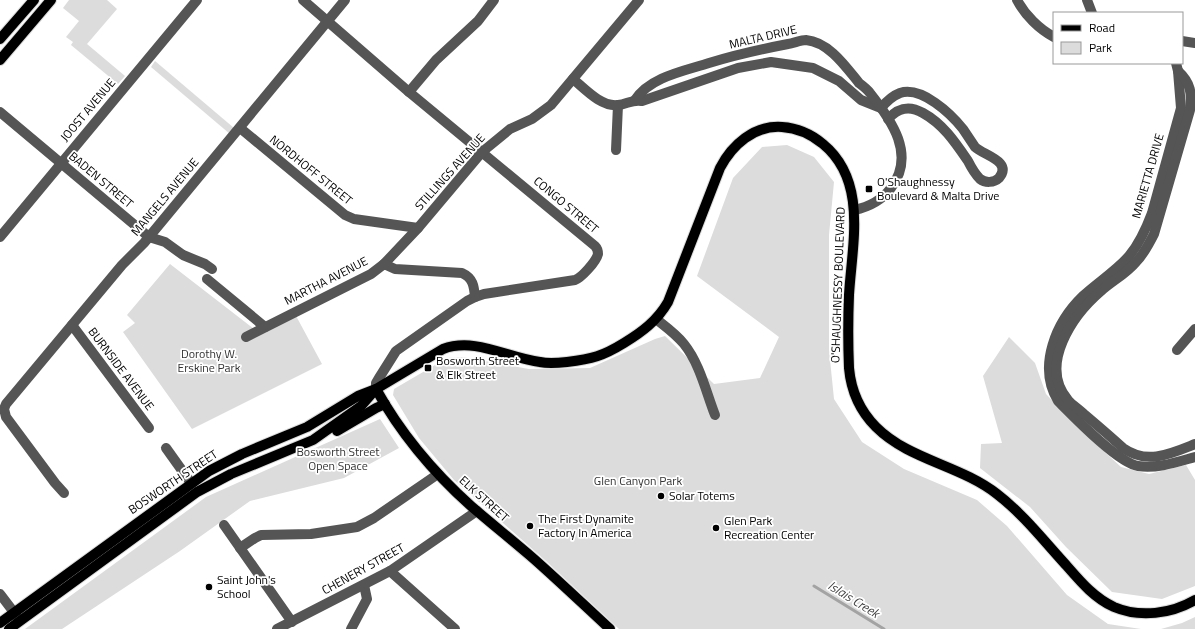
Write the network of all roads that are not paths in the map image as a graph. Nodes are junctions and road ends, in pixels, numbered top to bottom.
1 (34, 0) edge
2 (51, 0) edge
3 (197, 0) edge
4 (303, 0) edge
5 (345, 0) edge
6 (494, 0) edge
7 (639, 0) edge
8 (1017, 0) edge
9 (1087, 0) edge
10 (1092, 12) edge
11 (327, 22) junction
12 (1053, 36) edge
13 (0, 40) edge
14 (0, 60) edge
15 (1177, 67) edge
16 (573, 79) junction
17 (409, 92) junction
18 (635, 100) junction
19 (618, 105) junction
20 (881, 108) junction
21 (0, 112) edge
22 (888, 119) junction
23 (240, 128) junction
24 (616, 150) dead end
25 (482, 152) junction
26 (61, 163) junction
27 (854, 210) junction
28 (418, 228) junction
29 (149, 236) junction
30 (0, 237) edge
31 (384, 264) junction
32 (212, 269) dead end
33 (207, 279) dead end
34 (475, 297) junction
35 (656, 319) junction
36 (72, 325) junction
37 (265, 327) junction
38 (1195, 329) edge
39 (246, 336) dead end
40 (1177, 350) dead end
41 (1053, 375) junction
42 (376, 389) junction
43 (385, 404) junction
44 (715, 415) dead end
45 (149, 428) dead end
46 (313, 440) junction
47 (1195, 444) edge
48 (166, 448) dead end
49 (1195, 457) edge
50 (438, 474) junction
51 (191, 483) junction
52 (64, 493) dead end
53 (477, 511) junction
54 (224, 525) dead end
55 (240, 548) junction
56 (390, 571) junction
57 (364, 585) junction
58 (0, 594) edge
59 (1195, 600) edge
60 (17, 617) junction
61 (292, 622) junction
62 (0, 623) edge
63 (9, 629) edge
64 (277, 629) edge
65 (351, 629) edge
66 (455, 629) edge
67 (610, 629) edge

1 - 13 main road
2 - 14 main road
3 - 26 street, JOOST AVENUE
4 - 11 street, CONGO STREET
5 - 11 street, MANGELS AVENUE
6 - 17 street
7 - 16 street, STILLINGS AVENUE
8 - 12 street
9 - 10 street
11 - 17 street, CONGO STREET
11 - 23 street, MANGELS AVENUE
15 - 41 street, MARIETTA DRIVE
16 - 19 street
16 - 25 street, STILLINGS AVENUE
17 - 25 street, CONGO STREET
18 - 19 street, MALTA DRIVE
18 - 20 street, MALTA DRIVE
18 - 20 street, MALTA DRIVE
19 - 24 street
20 - 22 street, MALTA DRIVE
20 - 22 street
21 - 26 street, BADEN STREET
22 - 27 street, MALTA DRIVE
23 - 28 street, NORDHOFF STREET
23 - 29 street, MANGELS AVENUE
25 - 28 street, STILLINGS AVENUE
25 - 34 street, CONGO STREET
26 - 29 street, BADEN STREET
26 - 30 street, JOOST AVENUE
27 - 35 main road, O'SHAUGHNESSY BOULEVARD
27 - 59 main road, O'SHAUGHNESSY BOULEVARD
28 - 31 street, STILLINGS AVENUE
29 - 32 street, BADEN STREET
29 - 36 street, MANGELS AVENUE
31 - 34 street, MARTHA AVENUE
31 - 37 street, MARTHA AVENUE
33 - 37 street
34 - 42 street, CONGO STREET
35 - 42 main road, BOSWORTH STREET
35 - 44 street
36 - 45 street, BURNSIDE AVENUE
36 - 52 street, MANGELS AVENUE
37 - 39 street, MARTHA AVENUE
38 - 40 street
41 - 47 street, MARIETTA DRIVE
41 - 49 street, MARIETTA DRIVE
42 - 43 main road, ELK STREET
42 - 46 main road, BOSWORTH STREET
42 - 51 main road, BOSWORTH STREET
43 - 46 main road
43 - 50 main road, ELK STREET
46 - 60 main road, BOSWORTH STREET
48 - 51 street
50 - 53 main road, ELK STREET
50 - 55 street
51 - 60 main road, BOSWORTH STREET
53 - 56 street, CHENERY STREET
53 - 67 main road, ELK STREET
54 - 55 street
55 - 61 street
56 - 57 street, CHENERY STREET
56 - 66 street
57 - 61 street, CHENERY STREET
57 - 65 street
58 - 60 street
60 - 62 main road, BOSWORTH STREET
60 - 63 main road, BOSWORTH STREET
61 - 64 street, CHENERY STREET

